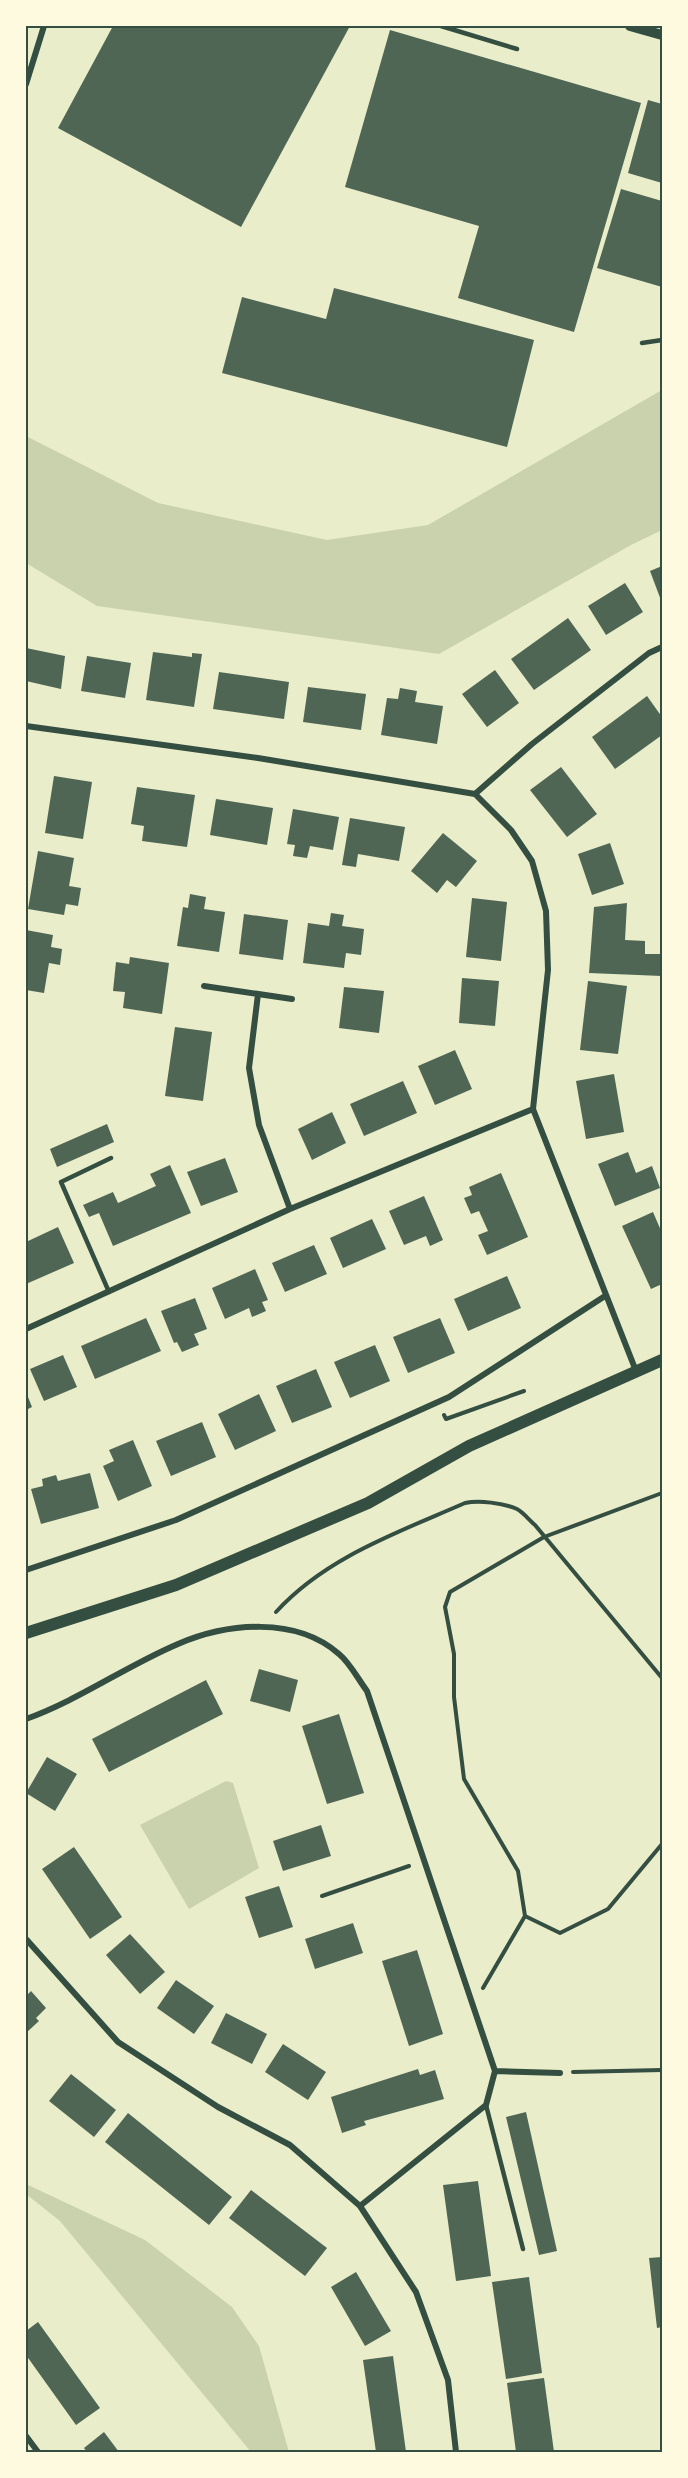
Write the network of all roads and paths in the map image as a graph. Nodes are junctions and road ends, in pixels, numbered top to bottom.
1 (44, 26) edge
2 (441, 26) edge
3 (630, 26) edge
4 (663, 35) edge
5 (517, 49) dead end
6 (26, 84) edge
7 (663, 340) edge
8 (642, 343) dead end
9 (663, 647) edge
10 (26, 726) edge
11 (475, 794) junction
12 (204, 986) dead end
13 (258, 994) junction
14 (292, 999) dead end
15 (533, 1109) junction
16 (111, 1158) dead end
17 (290, 1209) junction
18 (109, 1292) junction
19 (605, 1296) junction
20 (26, 1329) edge
21 (663, 1360) edge
22 (636, 1371) junction
23 (524, 1391) dead end
24 (436, 1402) junction
25 (663, 1493) edge
26 (544, 1536) junction
27 (26, 1570) edge
28 (263, 1626) junction
29 (26, 1633) edge
30 (663, 1678) edge
31 (26, 1719) edge
32 (663, 1844) edge
33 (425, 1861) junction
34 (322, 1896) dead end
35 (525, 1916) junction
36 (26, 1939) edge
37 (474, 2005) junction
38 (663, 2070) edge
39 (495, 2071) junction
40 (560, 2073) joint
41 (486, 2105) junction
42 (360, 2206) junction
43 (523, 2249) dead end
44 (26, 2436) edge
45 (38, 2452) edge
46 (456, 2452) edge

1 - 6 street
2 - 5 lane
3 - 4 street
7 - 8 lane
9 - 11 street
10 - 11 street
11 - 15 street
12 - 13 street
13 - 14 street
13 - 17 street
15 - 17 street
15 - 19 street
16 - 18 lane
17 - 18 street
18 - 20 street
19 - 22 street
19 - 24 street
21 - 22 main road
22 - 29 main road
23 - 24 path
24 - 27 street
25 - 26 path
26 - 28 path
26 - 30 path
26 - 35 path
28 - 31 street
28 - 33 street
32 - 35 path
33 - 34 path
33 - 37 street
35 - 37 path
36 - 42 street
37 - 39 street
38 - 40 path
39 - 40 street
39 - 41 street
41 - 42 street
41 - 43 lane
42 - 46 street
44 - 45 street

